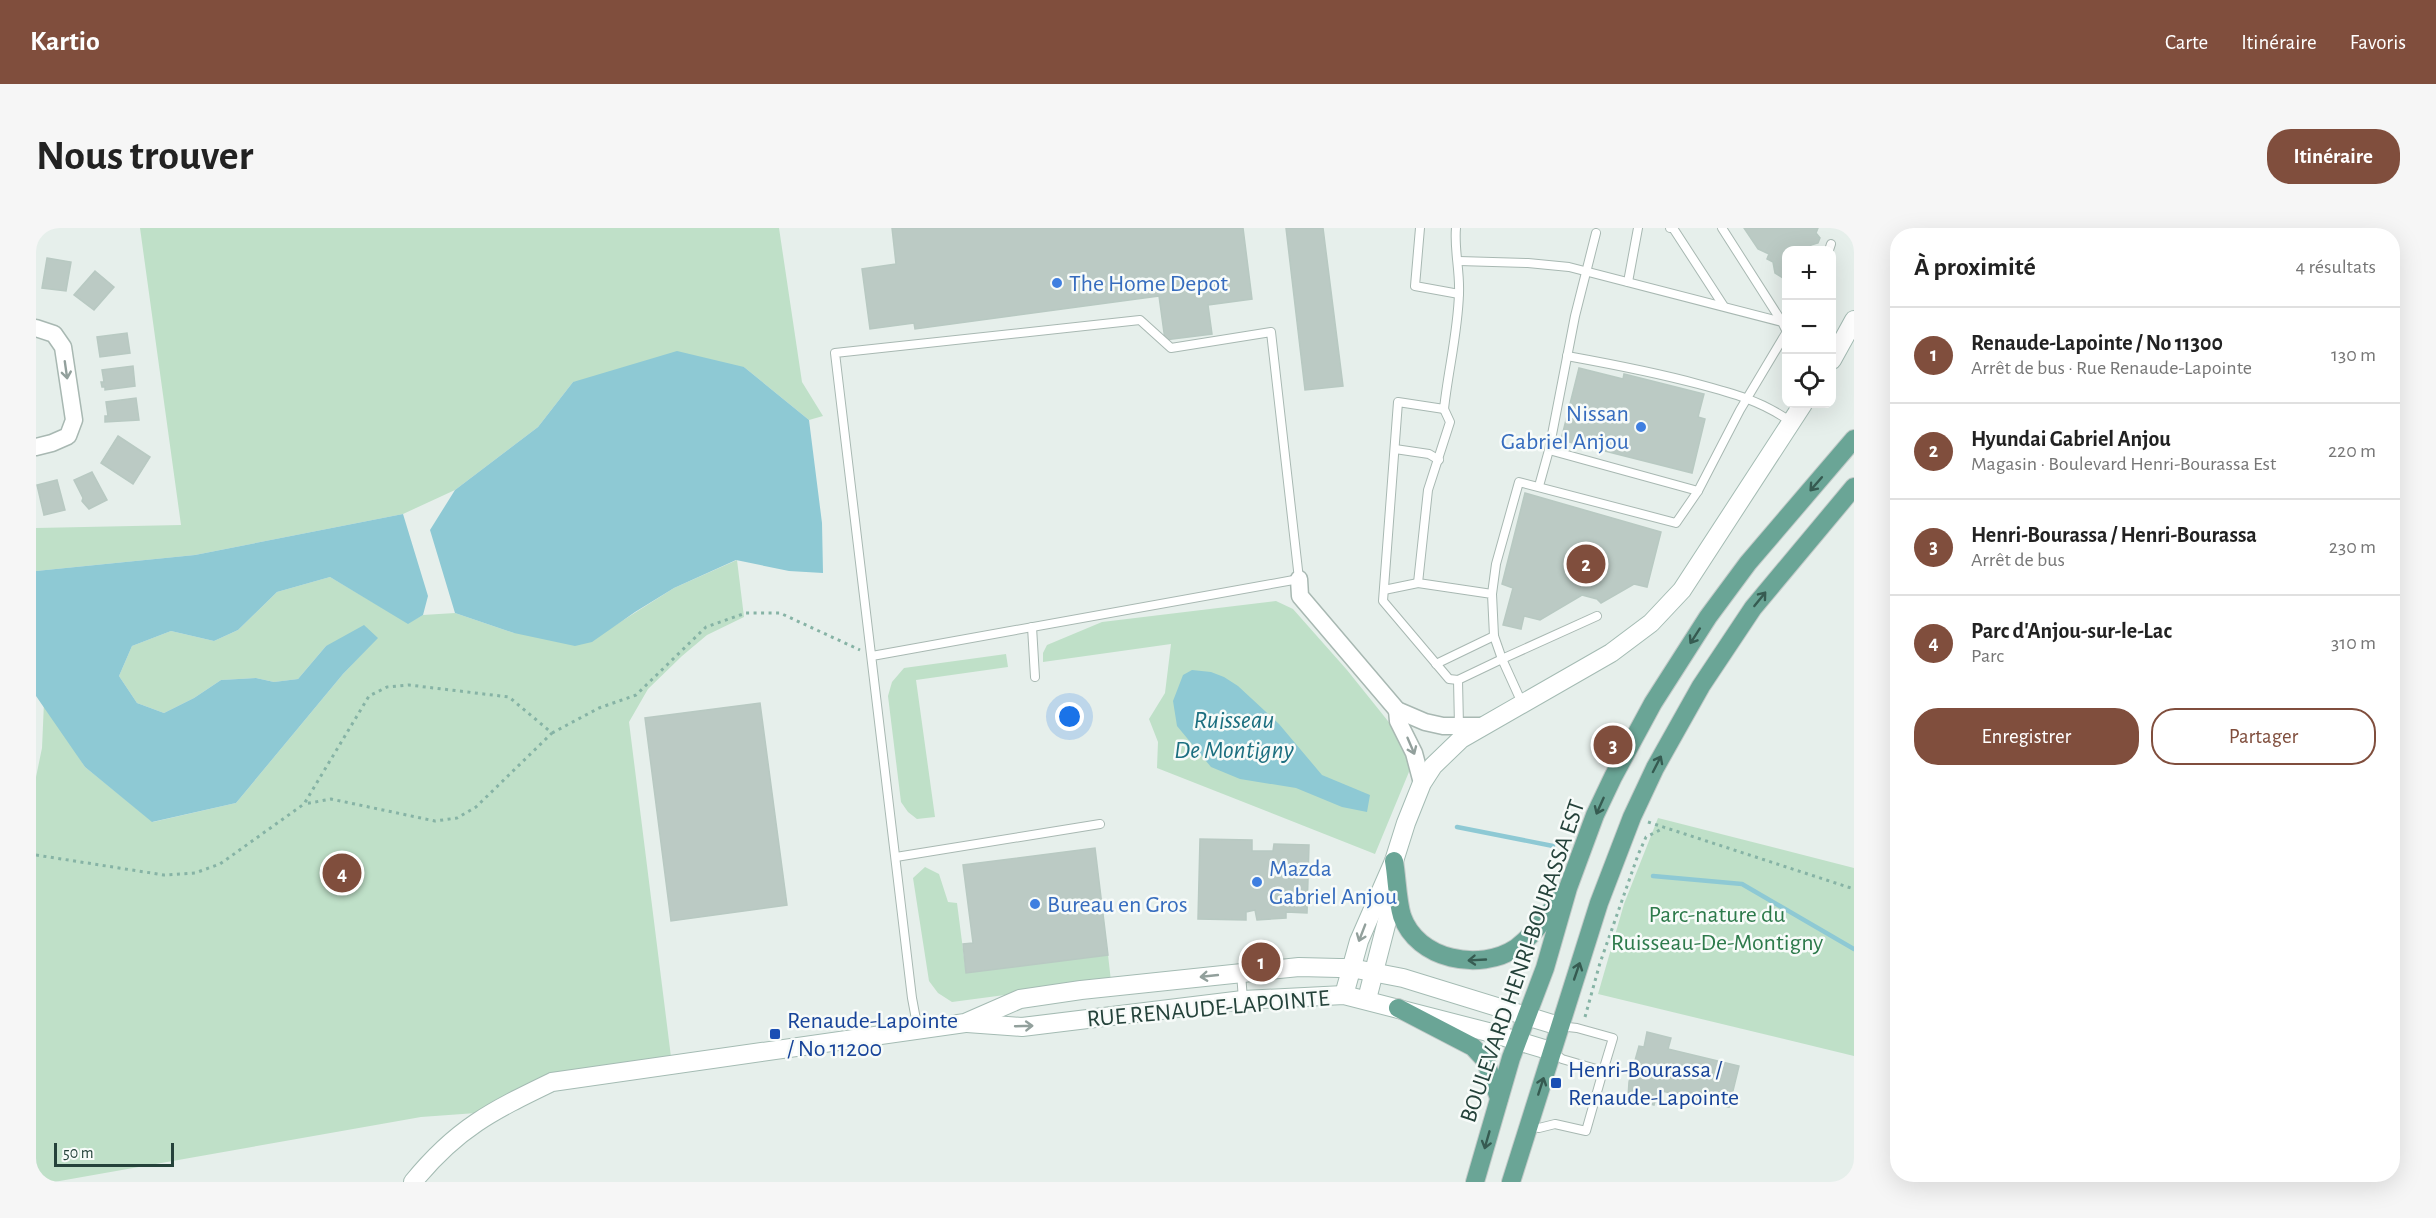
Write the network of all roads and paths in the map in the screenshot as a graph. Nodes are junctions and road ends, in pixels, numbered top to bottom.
1 (1420, 228) edge
2 (1456, 228) edge
3 (1638, 228) edge
4 (1670, 228) edge
5 (1722, 228) edge
6 (1596, 233) dead end
7 (1459, 261) junction
8 (1587, 273) junction
9 (1628, 282) junction
10 (1459, 294) junction
11 (1723, 305) junction
12 (1854, 320) edge
13 (1782, 323) edge
14 (1782, 327) edge
15 (36, 328) edge
16 (1782, 334) edge
17 (1835, 354) edge
18 (1567, 356) junction
19 (1749, 397) junction
20 (1800, 408) edge
21 (1444, 409) junction
22 (1791, 422) junction
23 (1854, 440) edge
24 (36, 447) edge
25 (1395, 450) junction
26 (1550, 450) junction
27 (1439, 460) junction
28 (1539, 486) junction
29 (1854, 488) edge
30 (1698, 491) junction
31 (1299, 579) junction
32 (1418, 583) junction
33 (1384, 590) junction
34 (1492, 594) junction
35 (1597, 616) dead end
36 (1032, 627) junction
37 (1494, 636) junction
38 (872, 656) junction
39 (1502, 659) junction
40 (1436, 664) junction
41 (1035, 677) dead end
42 (1458, 680) junction
43 (1522, 703) junction
44 (1397, 710) junction
45 (1459, 726) junction
46 (1481, 726) junction
47 (552, 733) junction
48 (1422, 783) junction
49 (304, 804) junction
50 (1632, 817) junction
51 (1100, 824) dead end
52 (1664, 828) junction
53 (36, 855) edge
54 (896, 857) junction
55 (1394, 861) junction
56 (1568, 888) junction
57 (1854, 889) edge
58 (1351, 968) junction
59 (1375, 972) junction
60 (1241, 973) junction
61 (1344, 995) junction
62 (1367, 999) junction
63 (1243, 1000) junction
64 (1398, 1008) junction
65 (1525, 1016) junction
66 (1584, 1019) dead end
67 (965, 1023) junction
68 (1559, 1026) junction
69 (918, 1031) junction
70 (1517, 1041) junction
71 (1551, 1051) junction
72 (1603, 1071) junction
73 (1499, 1098) junction
74 (1528, 1126) junction
75 (414, 1182) edge
76 (1475, 1182) edge
77 (1511, 1182) edge

1 - 10 lane
2 - 7 lane
3 - 9 lane
4 - 11 lane
5 - 13 lane
6 - 8 lane
7 - 8 lane
7 - 10 lane
8 - 9 lane
8 - 18 lane
9 - 11 lane
10 - 21 lane
11 - 14 lane
12 - 17 street
15 -> 24 street
16 - 19 lane
18 - 19 lane
18 - 26 lane
19 - 22 lane
19 - 30 lane
20 - 22 street
21 - 25 lane
21 - 27 lane
22 - 43 street
23 -> 56 main road, BOULEVARD HENRI-BOURASSA EST
25 - 27 lane
25 - 33 lane
26 - 28 lane
26 - 30 lane
27 - 32 lane
28 - 30 lane
28 - 34 lane
50 -> 29 main road
31 - 36 lane
31 - 38 lane
31 - 44 street
32 - 33 lane
32 - 34 lane
33 - 40 lane
34 - 37 lane
35 - 39 lane
36 - 38 lane
36 - 41 lane
37 - 39 lane
37 - 40 lane
38 - 47 path
38 - 54 lane
39 - 42 lane
39 - 43 lane
40 - 42 lane
42 - 45 lane
43 - 46 street
44 - 45 street
44 -> 48 street
45 - 46 street
46 - 48 street
47 - 49 path
47 - 49 path
48 - 55 street
49 - 53 path
50 - 52 path
68 -> 50 main road
51 - 54 lane
52 - 57 path
52 - 66 path
54 - 69 lane
56 -> 55 main road
55 -> 58 street
55 - 59 street
56 - 65 main road, BOULEVARD HENRI-BOURASSA EST
58 - 59 street, RUE RENAUDE-LAPOINTE
58 - 60 street, RUE RENAUDE-LAPOINTE
58 - 61 street
59 - 62 street
59 - 65 street, RUE RENAUDE-LAPOINTE
60 - 63 lane
60 -> 67 street, RUE RENAUDE-LAPOINTE
61 - 62 street, RUE RENAUDE-LAPOINTE
61 - 63 street, RUE RENAUDE-LAPOINTE
62 - 64 street, RUE RENAUDE-LAPOINTE
67 -> 63 street, RUE RENAUDE-LAPOINTE
64 - 70 street, RUE RENAUDE-LAPOINTE
64 - 73 main road
65 - 68 street, RUE RENAUDE-LAPOINTE
65 - 70 main road, BOULEVARD HENRI-BOURASSA EST
67 - 69 street, RUE RENAUDE-LAPOINTE
68 - 71 main road
68 - 72 lane
69 - 75 street, RUE RENAUDE-LAPOINTE
70 - 71 street, RUE RENAUDE-LAPOINTE
70 - 73 main road, BOULEVARD HENRI-BOURASSA EST
71 - 72 lane
74 -> 71 main road
72 - 74 lane
73 -> 76 main road, BOULEVARD HENRI-BOURASSA EST
74 - 77 main road

